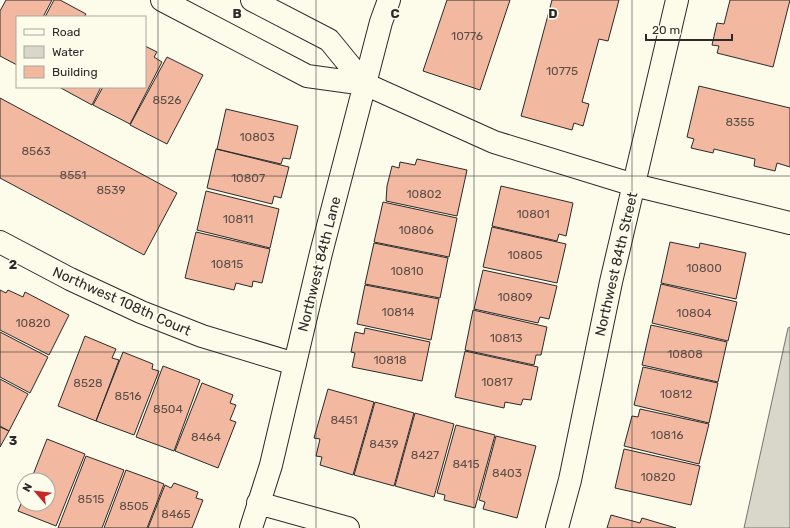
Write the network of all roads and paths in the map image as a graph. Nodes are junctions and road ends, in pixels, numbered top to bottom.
1 (162, 0) edge
2 (252, 0) edge
3 (389, 0) edge
4 (677, 0) edge
5 (365, 84) junction
6 (634, 185) junction
7 (790, 223) edge
8 (0, 242) edge
9 (295, 364) junction
10 (258, 503) junction
11 (250, 528) edge
12 (348, 528) edge
13 (557, 528) edge

1 - 5 street
2 - 5 street
3 - 5 street, Northwest 84th Lane
4 - 6 street, Northwest 84th Street
5 - 6 street
5 - 9 street, Northwest 84th Lane
6 - 7 street
6 - 13 street, Northwest 84th Street
8 - 9 street, Northwest 108th Court
9 - 10 street, Northwest 84th Lane
10 - 11 street, Northwest 84th Lane
10 - 12 street

